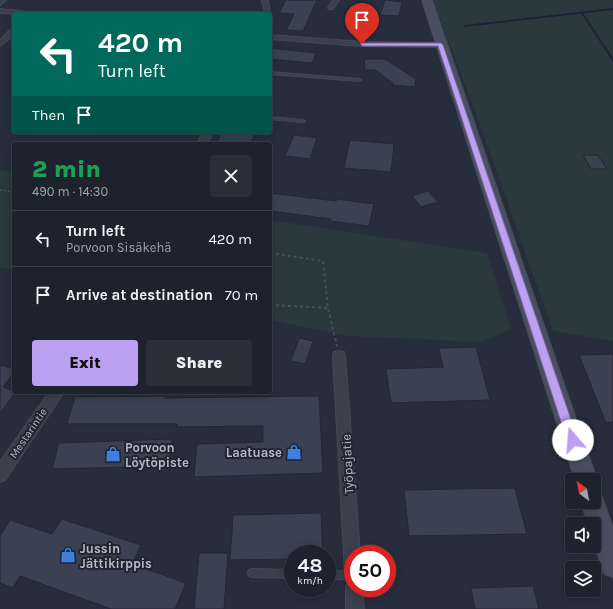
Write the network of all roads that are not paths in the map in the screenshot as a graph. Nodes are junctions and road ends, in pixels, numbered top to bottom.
1 (3, 0) edge
2 (265, 0) edge
3 (336, 0) edge
4 (427, 0) edge
5 (0, 2) edge
6 (331, 8) dead end
7 (0, 11) edge
8 (12, 12) edge
9 (268, 12) edge
10 (12, 33) edge
11 (272, 37) edge
12 (0, 44) edge
13 (441, 45) junction
14 (272, 73) edge
15 (359, 80) dead end
16 (272, 118) edge
17 (303, 121) dead end
18 (339, 356) road end
19 (56, 394) edge
20 (584, 473) edge
21 (0, 475) edge
22 (595, 509) edge
23 (351, 545) edge
24 (613, 566) edge
25 (252, 573) dead end
26 (284, 574) edge
27 (354, 597) edge
28 (355, 609) edge

1 - 5 street
2 - 9 street
3 - 6 street
4 - 13 main road
7 - 8 street
10 - 12 street
11 - 13 street
13 - 20 main road
14 - 15 lane
16 - 17 lane
18 - 23 street, Työpajatie
19 - 21 street, Mestarintie
22 - 24 main road
25 - 26 lane
27 - 28 street

